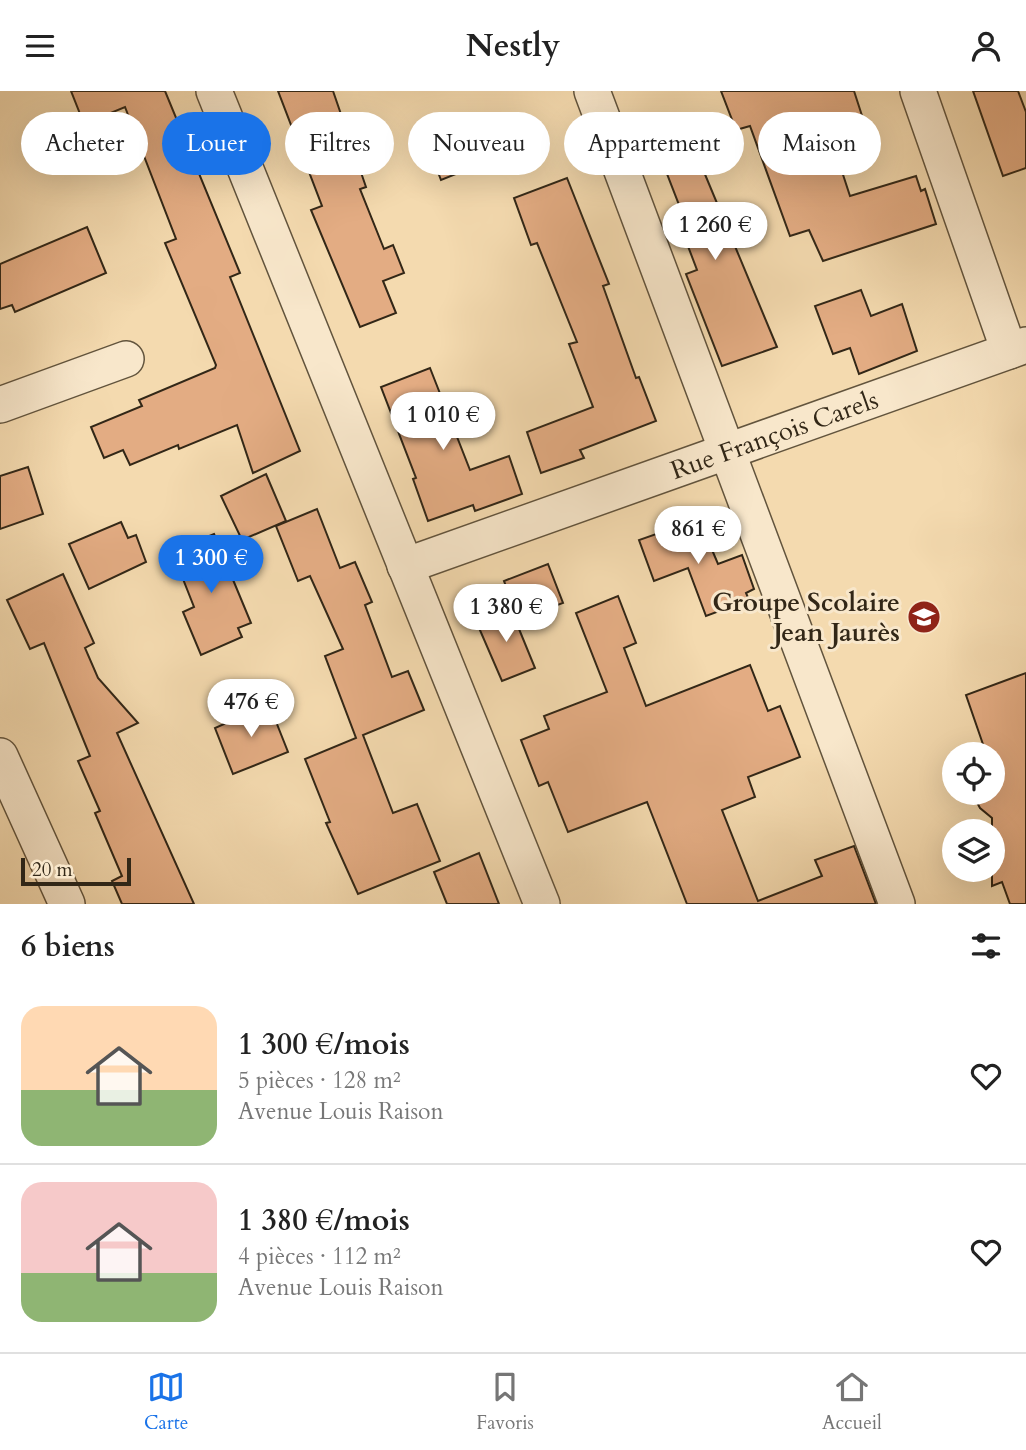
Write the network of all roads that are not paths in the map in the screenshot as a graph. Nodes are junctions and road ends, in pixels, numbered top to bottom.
1 (214, 91) edge
2 (592, 91) edge
3 (918, 91) edge
4 (1017, 348) edge
5 (126, 359) dead end
6 (0, 405) edge
7 (729, 453) junction
8 (405, 566) junction
9 (0, 756) edge
10 (67, 904) edge
11 (542, 904) edge
12 (897, 904) edge

1 - 8 street
2 - 7 street
3 - 4 street
4 - 7 street, Rue François Carels
5 - 6 street
7 - 8 street, Rue François Carels
7 - 12 street
8 - 11 street
9 - 10 street

